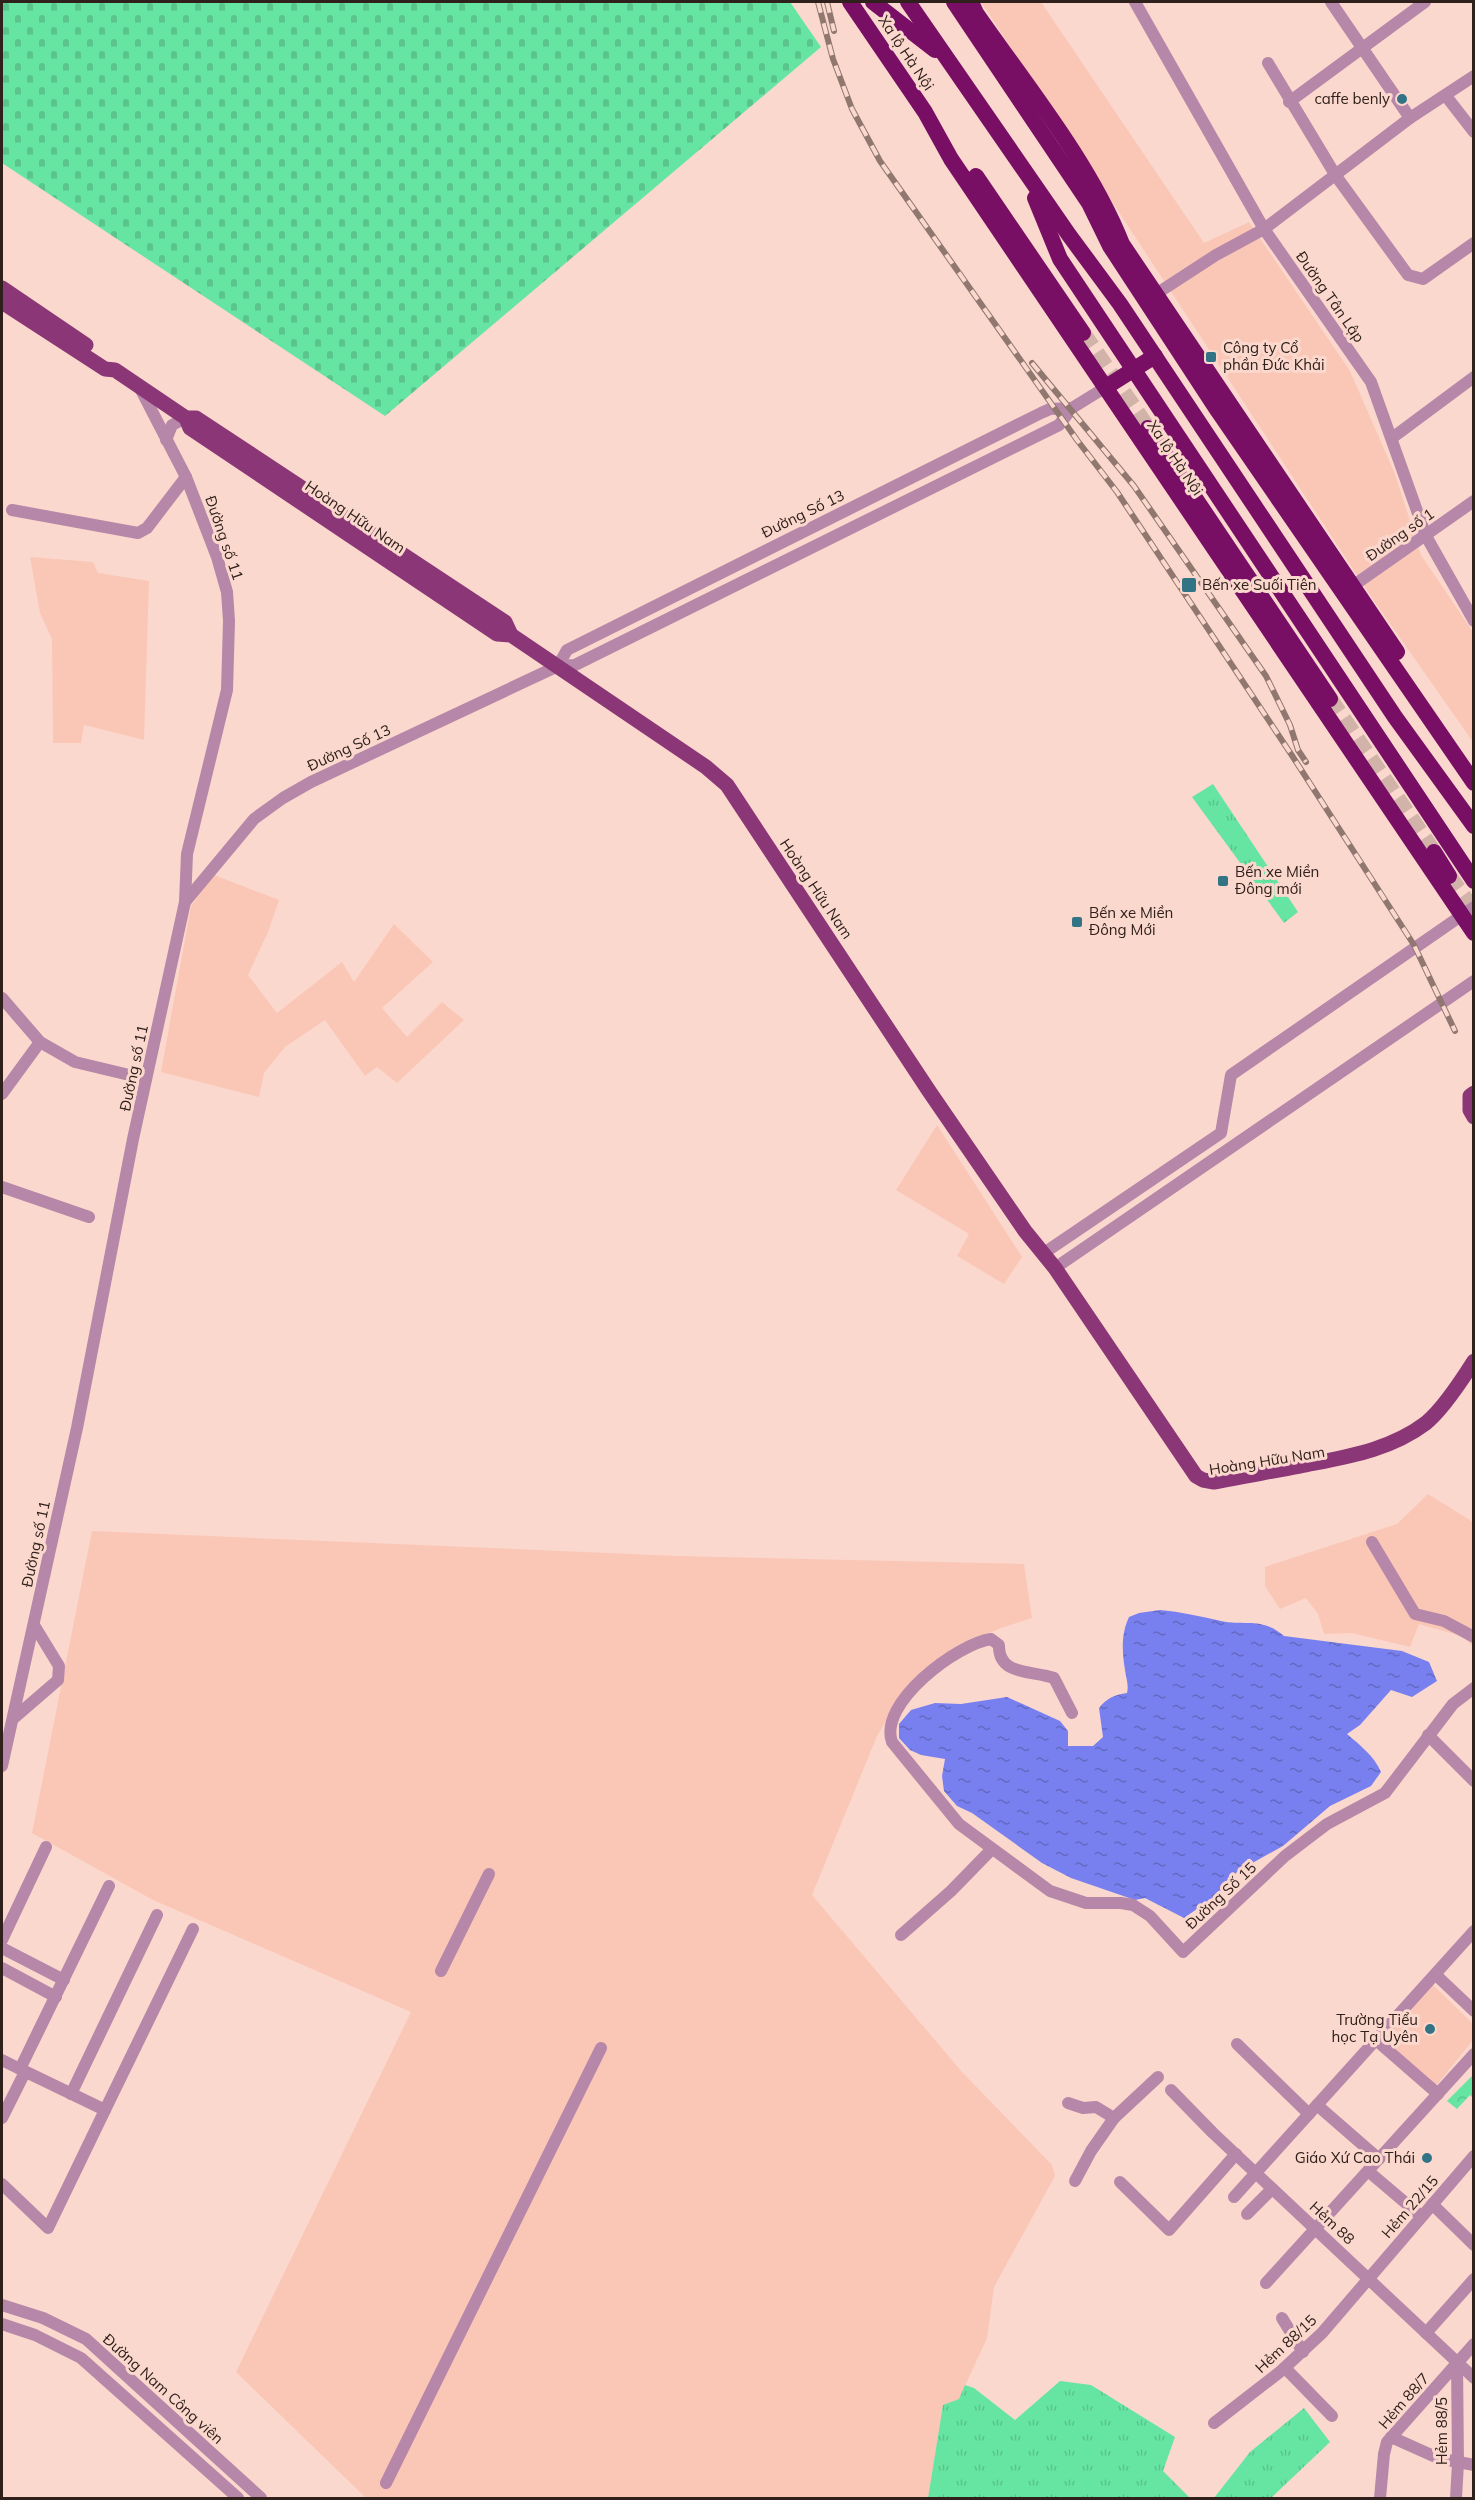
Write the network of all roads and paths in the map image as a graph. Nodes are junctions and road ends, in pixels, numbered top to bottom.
1 (850, 2) edge
2 (873, 2) edge
3 (908, 2) edge
4 (954, 2) edge
5 (1135, 2) edge
6 (1331, 2) edge
7 (1425, 2) edge
8 (966, 6) edge
9 (1362, 48) junction
10 (1268, 63) dead end
11 (952, 64) junction
12 (1473, 76) edge
13 (1446, 96) junction
14 (1289, 102) junction
15 (924, 112) junction
16 (1410, 118) junction
17 (1473, 132) edge
18 (1020, 161) junction
19 (1336, 176) junction
20 (1264, 229) junction
21 (1473, 243) edge
22 (2, 288) edge
23 (1156, 294) junction
24 (2, 302) edge
25 (1083, 333) tunnel mouth
26 (1155, 356) junction
27 (115, 370) junction
28 (1133, 370) junction
29 (1473, 377) edge
30 (140, 387) junction
31 (1106, 387) junction
32 (1072, 408) junction
33 (186, 418) junction
34 (1148, 428) tunnel mouth
35 (1392, 438) junction
36 (166, 440) junction
37 (186, 477) junction
38 (902, 481) junction
39 (911, 498) junction
40 (1473, 501) edge
41 (12, 510) dead end
42 (1426, 536) junction
43 (1348, 590) junction
44 (1473, 618) edge
45 (558, 666) junction
46 (1330, 699) tunnel mouth
47 (1446, 733) junction
48 (1473, 765) edge
49 (1473, 783) edge
50 (1473, 826) edge
51 (1434, 852) tunnel mouth
52 (1449, 876) tunnel mouth
53 (1473, 880) edge
54 (185, 902) junction
55 (1467, 911) edge
56 (1473, 933) edge
57 (1473, 981) edge
58 (2, 998) edge
59 (40, 1042) junction
60 (146, 1079) junction
61 (1473, 1093) edge
62 (2, 1094) edge
63 (1473, 1118) edge
64 (2, 1187) edge
65 (89, 1217) dead end
66 (1025, 1231) junction
67 (1044, 1253) junction
68 (1055, 1268) junction
69 (1473, 1361) edge
70 (1473, 1377) edge
71 (1372, 1542) dead end
72 (34, 1625) junction
73 (1473, 1637) edge
74 (1473, 1688) edge
75 (1072, 1713) dead end
76 (14, 1718) junction
77 (1428, 1735) junction
78 (2, 1766) edge
79 (1473, 1781) edge
80 (46, 1847) dead end
81 (992, 1849) junction
82 (489, 1874) dead end
83 (109, 1886) dead end
84 (157, 1915) dead end
85 (193, 1929) dead end
86 (1473, 1931) edge
87 (901, 1935) dead end
88 (2, 1940) edge
89 (2, 1948) edge
90 (2, 1968) edge
91 (441, 1971) dead end
92 (1436, 1975) junction
93 (64, 1980) junction
94 (56, 1996) junction
95 (1473, 2011) edge
96 (1376, 2040) junction
97 (1237, 2044) dead end
98 (601, 2048) dead end
99 (1473, 2054) edge
100 (2, 2060) edge
101 (22, 2070) junction
102 (1158, 2077) dead end
103 (1171, 2091) dead end
104 (71, 2094) junction
105 (1438, 2094) junction
106 (1068, 2103) dead end
107 (1313, 2109) junction
108 (105, 2110) junction
109 (2, 2118) edge
110 (1114, 2118) junction
111 (1236, 2154) junction
112 (1473, 2156) edge
113 (1379, 2159) junction
114 (1368, 2171) junction
115 (1256, 2172) junction
116 (1075, 2181) dead end
117 (1120, 2182) dead end
118 (2, 2184) edge
119 (1272, 2188) junction
120 (1234, 2198) dead end
121 (1432, 2204) junction
122 (1247, 2214) dead end
123 (1421, 2216) junction
124 (1317, 2229) junction
125 (1473, 2245) edge
126 (1369, 2278) junction
127 (1473, 2279) edge
128 (1266, 2283) dead end
129 (2, 2305) edge
130 (1282, 2318) dead end
131 (2, 2324) edge
132 (1426, 2333) junction
133 (1473, 2344) edge
134 (1303, 2352) junction
135 (1457, 2363) junction
136 (1285, 2368) junction
137 (1473, 2378) edge
138 (1332, 2416) dead end
139 (1214, 2423) dead end
140 (1391, 2437) junction
141 (1458, 2463) junction
142 (1473, 2465) edge
143 (386, 2483) dead end
144 (238, 2499) edge
145 (261, 2499) edge
146 (1380, 2499) edge
147 (1456, 2499) edge

1 - 15 highway, Xa lộ Hà Nội
2 - 11 highway
3 - 11 highway, Xa lộ Hà Nội
4 - 8 highway
5 - 20 street, Đường Tân Lập
6 - 9 street
7 - 9 street
8 - 23 highway
8 - 43 highway
9 - 14 street
9 - 16 street
10 - 14 street
11 - 18 highway, Xa lộ Hà Nội
12 - 13 street
13 - 16 street
13 - 17 street
14 - 19 street
15 - 25 highway
15 - 31 highway, Xa lộ Hà Nội
16 - 19 street
18 - 26 highway, Xa lộ Hà Nội
18 - 28 highway, Xa lộ Hà Nội
19 - 20 street
19 - 21 street
20 - 23 street
20 - 35 street, Đường Tân Lập
22 - 27 main road, Hoàng Hữu Nam
23 - 43 highway
24 - 27 main road, Hoàng Hữu Nam
26 - 28 highway
26 - 50 highway, Xa lộ Hà Nội
27 - 30 main road, Hoàng Hữu Nam
28 - 31 highway
28 - 53 highway, Xa lộ Hà Nội
29 - 35 street
30 - 33 main road, Hoàng Hữu Nam
30 - 36 street, Đường số 11
31 - 32 street, Đường Số 13
31 - 55 highway, Xa lộ Hà Nội
32 - 38 street, Đường Số 13
32 - 39 street, Đường Số 13
33 - 36 street
33 - 45 main road, Hoàng Hữu Nam
34 - 46 highway
35 - 42 street, Đường Tân Lập
36 - 37 street, Đường số 11
37 - 41 street
37 - 54 street, Đường số 11
38 - 39 street
38 - 45 street, Đường Số 13
39 - 45 street, Đường Số 13
40 - 42 street, Đường số 1
42 - 43 street, Đường số 1
42 - 44 street, Đường Tân Lập
43 - 47 highway
45 - 54 street, Đường Số 13
45 - 66 main road, Hoàng Hữu Nam
47 - 48 highway
47 - 49 highway
51 - 52 highway
54 - 60 street, Đường số 11
55 - 56 highway, Xa lộ Hà Nội
55 - 67 street
57 - 68 street
58 - 59 street
59 - 60 street
59 - 62 street
60 - 72 street, Đường số 11
61 - 63 main road
64 - 65 street
66 - 67 main road, Hoàng Hữu Nam
66 - 70 main road, Hoàng Hữu Nam
67 - 68 main road, Hoàng Hữu Nam
68 - 69 main road, Hoàng Hữu Nam
71 - 73 street
72 - 76 street, Đường số 11
72 - 76 street
74 - 77 street, Đường Số 15
75 - 81 street, Đường Số 15
76 - 78 street, Đường số 11
77 - 79 street
77 - 81 street, Đường Số 15
80 - 88 street
81 - 87 street
82 - 91 street
83 - 93 street
84 - 104 street
85 - 108 street
86 - 92 street
89 - 93 street
90 - 94 street
92 - 95 street
92 - 96 street
93 - 94 street
94 - 101 street
96 - 105 street
96 - 107 street
97 - 107 street
98 - 143 street
99 - 105 street
100 - 101 street
101 - 104 street
101 - 109 street
102 - 110 street
103 - 111 street, Hẻm 88
104 - 108 street
105 - 113 street
106 - 110 street
107 - 113 street
107 - 115 street
108 - 118 street
110 - 116 street
111 - 115 street, Hẻm 88
111 - 117 street
112 - 121 street, Hẻm 22/15
113 - 114 street
114 - 123 street
114 - 124 street
115 - 119 street, Hẻm 88
115 - 120 street
119 - 122 street
119 - 124 street, Hẻm 88
121 - 123 street, Hẻm 22/15
121 - 125 street
123 - 126 street, Hẻm 22/15
124 - 126 street, Hẻm 88
124 - 128 street
126 - 132 street, Hẻm 88
126 - 134 street, Hẻm 88/15
127 - 132 street
129 - 145 street, Đường Nam Công viên
130 - 134 street
131 - 144 street, Đường Nam Công viên
132 - 135 street, Hẻm 88
133 - 135 street, Hẻm 88/7
134 - 136 street, Hẻm 88/15
135 - 137 street, Hẻm 88
135 - 140 street, Hẻm 88/7
135 - 141 street, Hẻm 88/5
136 - 138 street
136 - 139 street, Hẻm 88/15
140 - 141 street
140 - 146 street, Hẻm 88/7
141 - 142 street
141 - 147 street, Hẻm 88/5

